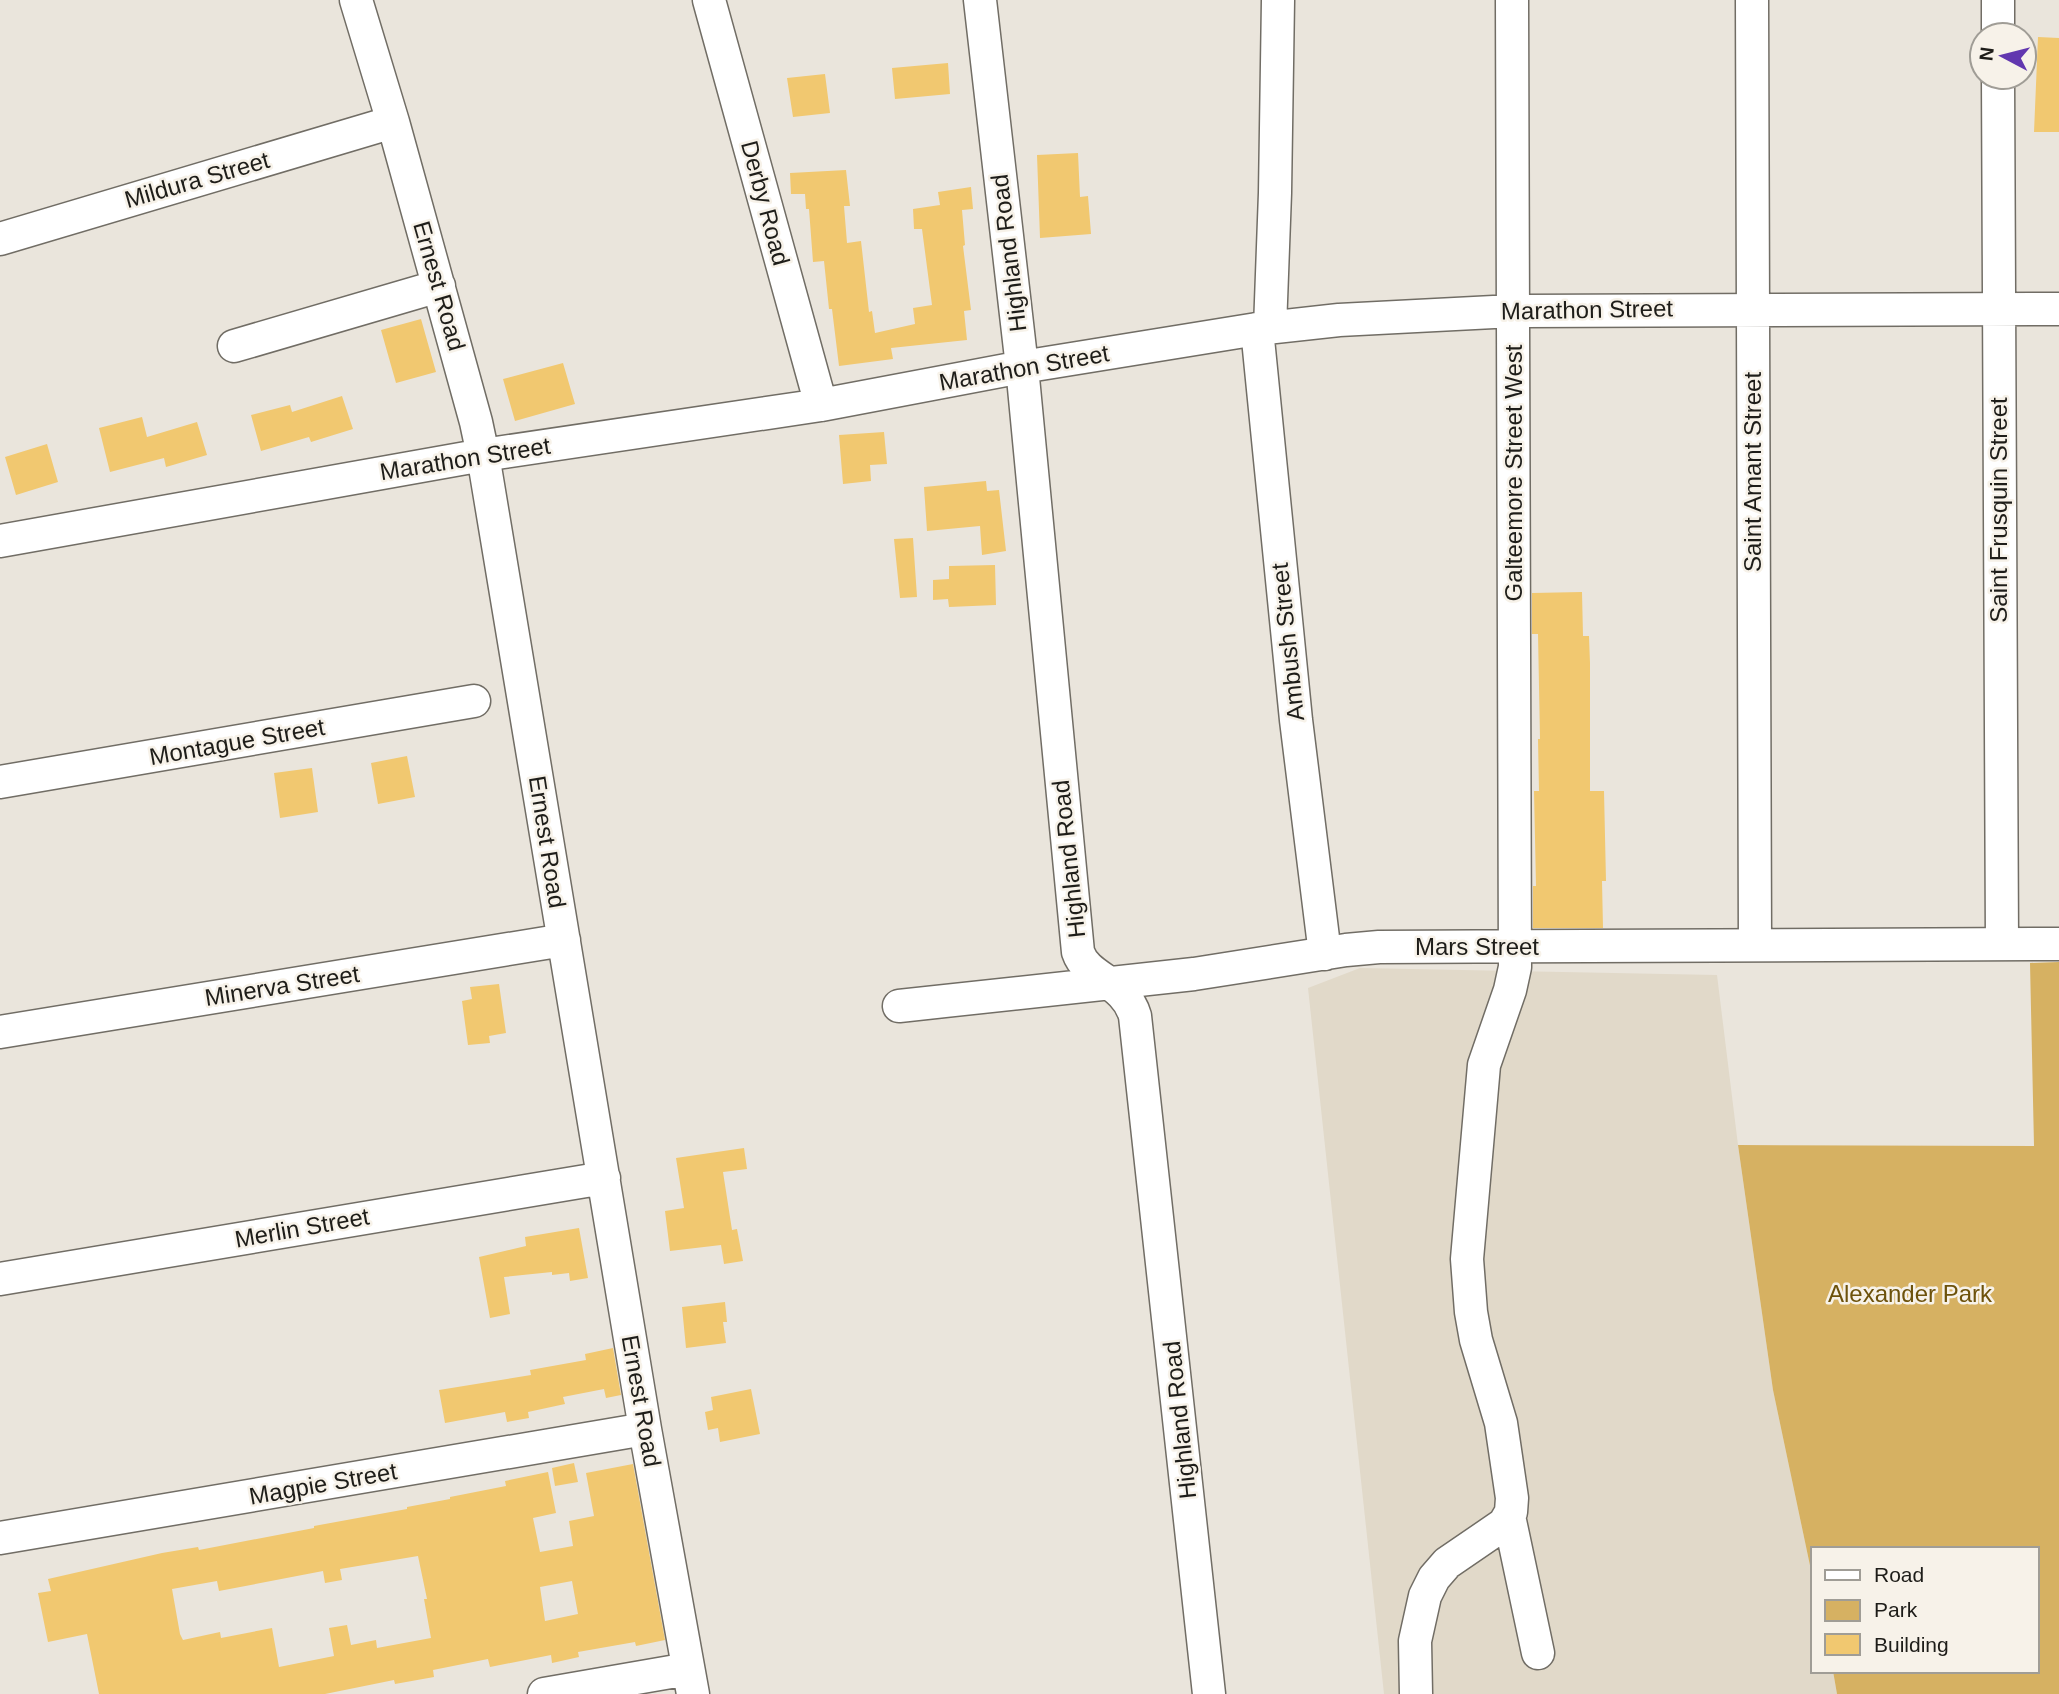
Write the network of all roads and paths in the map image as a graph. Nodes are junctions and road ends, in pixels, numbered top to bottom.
1 (356, 0) edge
2 (709, 0) edge
3 (980, 0) edge
4 (1278, 0) edge
5 (1512, 0) edge
6 (1752, 0) edge
7 (1998, 0) edge
8 (1998, 21) edge
9 (1998, 91) edge
10 (393, 122) junction
11 (0, 239) edge
12 (439, 286) junction
13 (1999, 308) junction
14 (1753, 309) junction
15 (2059, 309) edge
16 (1513, 311) junction
17 (1263, 329) junction
18 (234, 346) dead end
19 (1022, 367) junction
20 (821, 405) junction
21 (483, 454) junction
22 (0, 541) edge
23 (474, 702) dead end
24 (0, 782) edge
25 (564, 940) junction
26 (2003, 943) junction
27 (2059, 944) edge
28 (1755, 945) junction
29 (1514, 946) junction
30 (1325, 954) junction
31 (1110, 983) junction
32 (899, 1006) dead end
33 (0, 1032) edge
34 (604, 1178) junction
35 (0, 1279) edge
36 (645, 1429) junction
37 (1509, 1516) junction
38 (0, 1538) edge
39 (1538, 1653) dead end
40 (690, 1681) edge
41 (544, 1694) edge
42 (1209, 1694) edge
43 (1416, 1694) edge

1 - 10 street, Ernest Road
2 - 20 street, Derby Road
3 - 19 street, Highland Road
4 - 17 street, Ambush Street
5 - 16 street, Galteemore Street West
6 - 14 street, Saint Amant Street
7 - 8 street
9 - 13 street, Saint Frusquin Street
10 - 11 street, Mildura Street
10 - 12 street, Ernest Road
12 - 18 street
12 - 21 street, Ernest Road
13 - 14 street, Marathon Street
13 - 15 street, Marathon Street
13 - 26 street, Saint Frusquin Street
14 - 16 street, Marathon Street
14 - 28 street, Saint Amant Street
16 - 17 street, Marathon Street
16 - 29 street, Galteemore Street West
17 - 19 street, Marathon Street
17 - 30 street, Ambush Street
19 - 20 street, Marathon Street
19 - 31 street, Highland Road
20 - 21 street, Marathon Street
21 - 22 street, Marathon Street
21 - 25 street, Ernest Road
23 - 24 street, Montague Street
25 - 33 street, Minerva Street
25 - 34 street, Ernest Road
26 - 27 street, Mars Street
26 - 28 street, Mars Street
28 - 29 street, Mars Street
29 - 30 street, Mars Street
29 - 37 street, Galteemore Street West
30 - 31 street, Mars Street
31 - 32 street, Mars Street
31 - 42 street, Highland Road
34 - 35 street, Merlin Street
34 - 36 street, Ernest Road
36 - 38 street, Magpie Street
36 - 40 street, Ernest Road
37 - 39 street, Galteemore Street West
37 - 43 street
40 - 41 street

